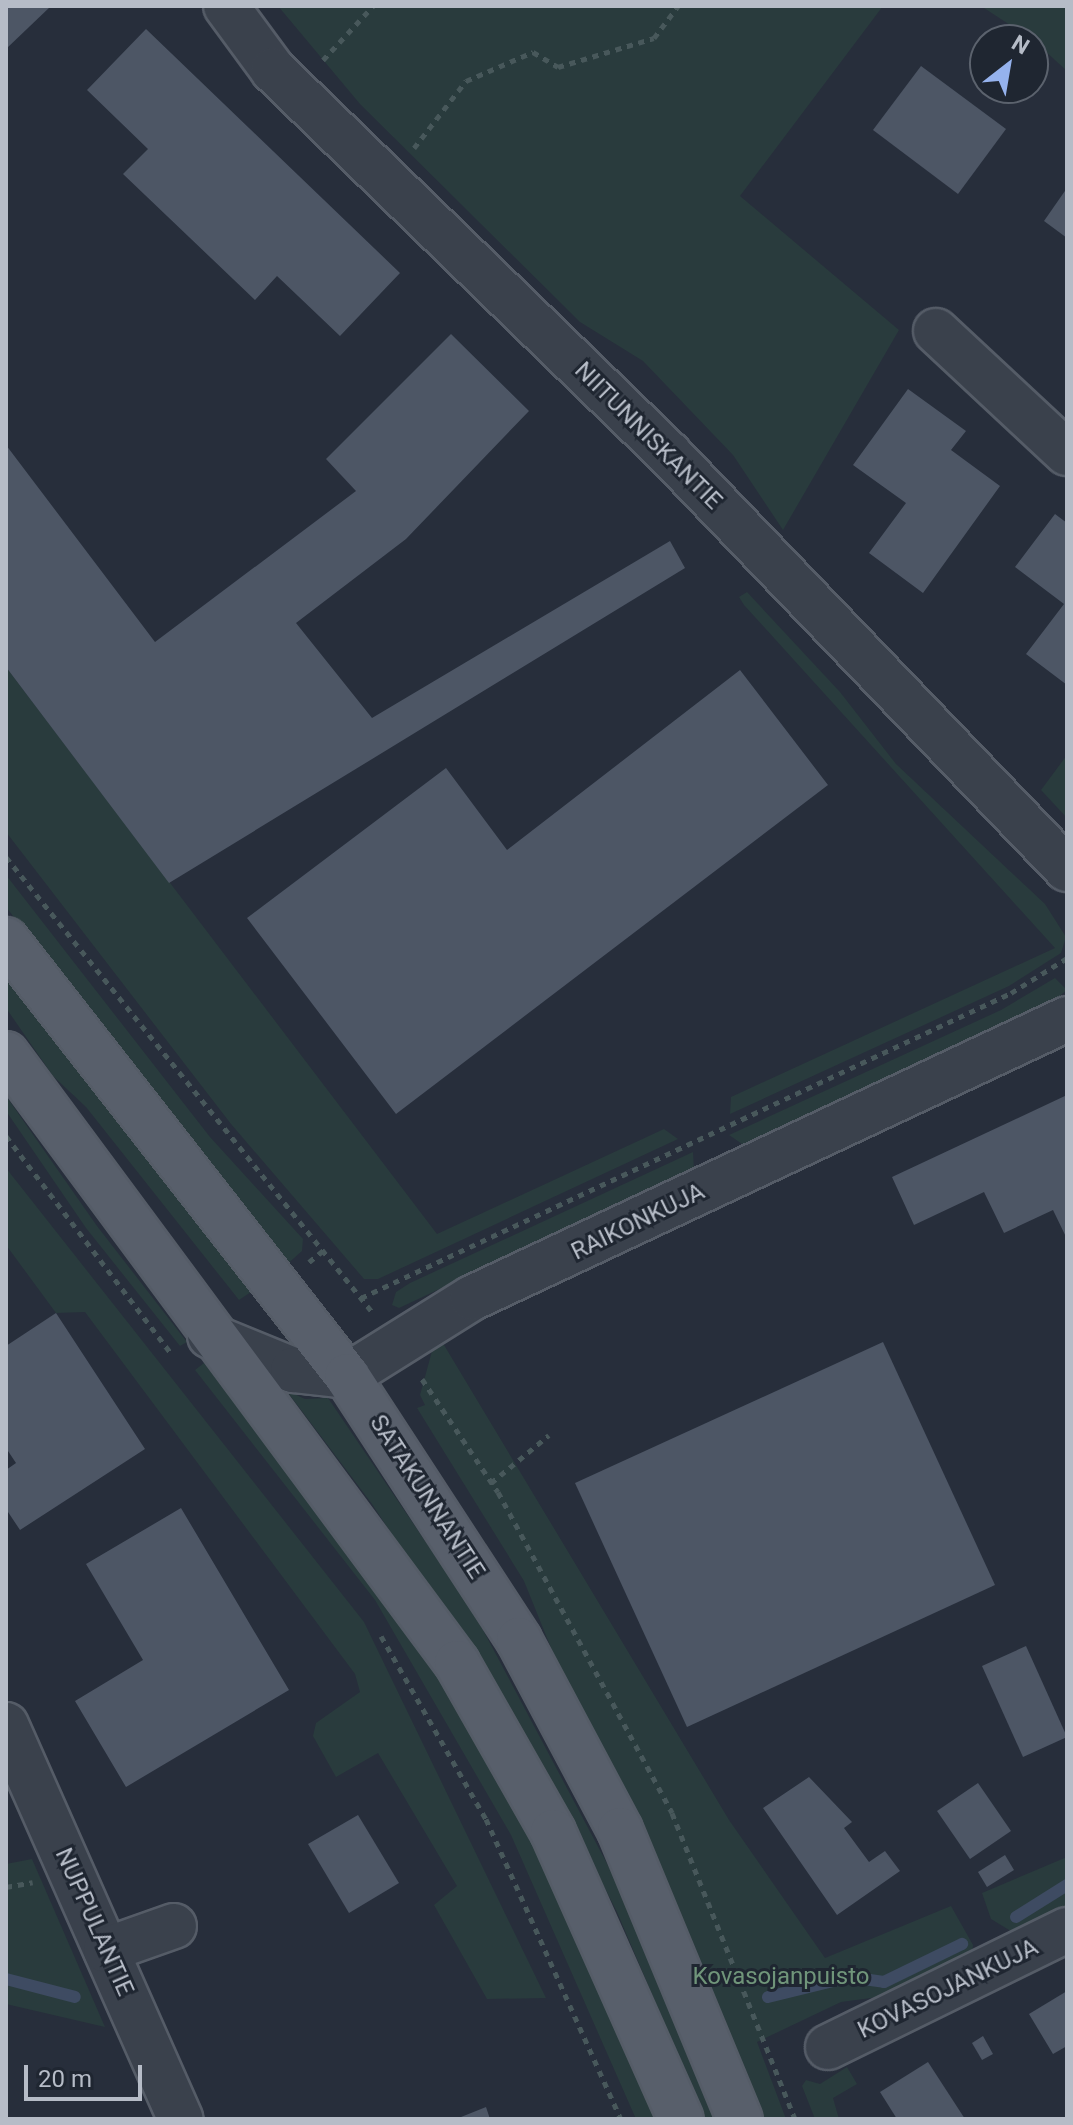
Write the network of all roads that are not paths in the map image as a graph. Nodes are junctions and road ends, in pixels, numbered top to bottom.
1 (226, 6) edge
2 (936, 331) dead end
3 (1067, 453) edge
4 (1067, 869) edge
5 (6, 940) edge
6 (1067, 1019) edge
7 (6, 1054) edge
8 (193, 1349) junction
9 (347, 1376) junction
10 (6, 1725) edge
11 (174, 1926) dead end
12 (1067, 1930) edge
13 (106, 1950) junction
14 (828, 2047) dead end
15 (181, 2119) edge
16 (681, 2119) edge
17 (740, 2119) edge

1 - 4 street, NIITUNNISKANTIE
2 - 3 street
5 - 9 main road, SATAKUNNANTIE
6 - 9 street, RAIKONKUJA
7 - 8 main road
8 - 9 street
8 - 16 main road
9 - 17 main road, SATAKUNNANTIE
10 - 13 street, NUPPULANTIE
11 - 13 street
12 - 14 street, KOVASOJANKUJA
13 - 15 street, NUPPULANTIE

